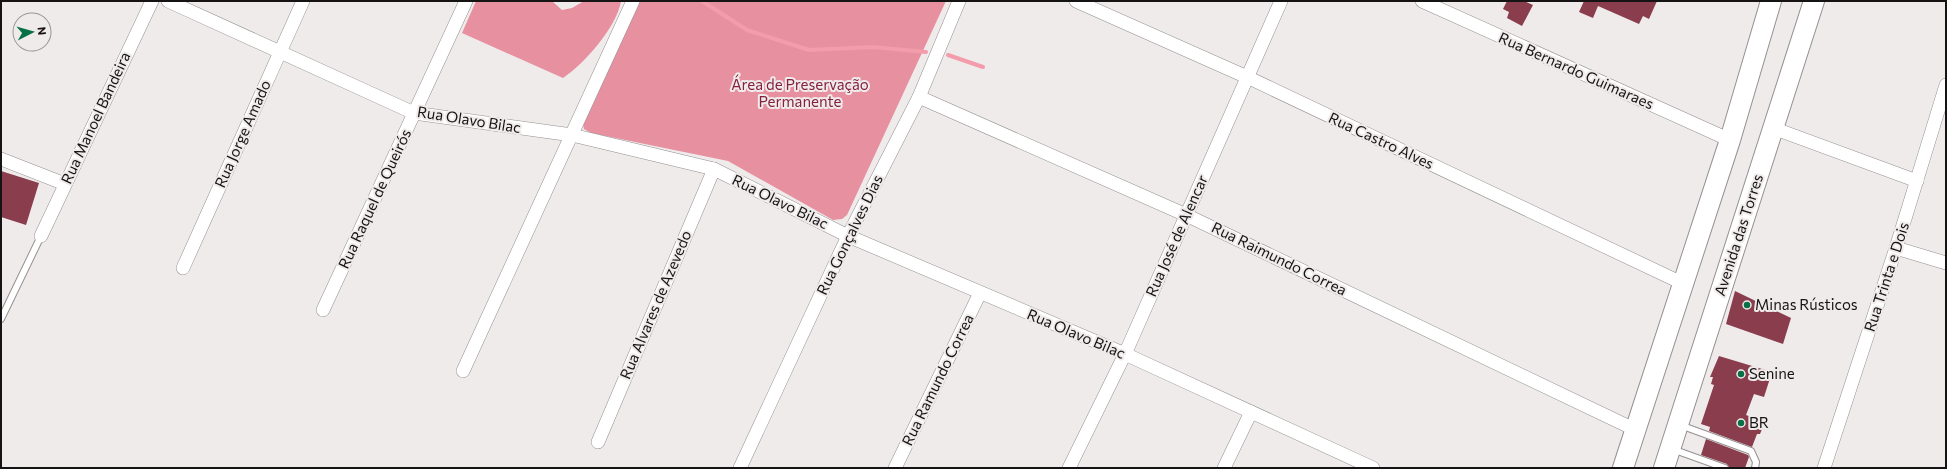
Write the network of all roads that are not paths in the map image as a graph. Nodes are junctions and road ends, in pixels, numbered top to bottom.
1 (152, 1) edge
2 (168, 1) edge
3 (303, 1) edge
4 (466, 1) edge
5 (633, 1) edge
6 (959, 1) edge
7 (1076, 1) edge
8 (1280, 1) edge
9 (1422, 1) edge
10 (1771, 1) edge
11 (1814, 1) edge
12 (281, 51) junction
13 (1247, 77) junction
14 (1946, 85) edge
15 (919, 97) junction
16 (414, 113) junction
17 (1773, 128) junction
18 (572, 135) junction
19 (1730, 140) junction
20 (1, 159) edge
21 (714, 169) junction
22 (1917, 181) junction
23 (65, 184) junction
24 (1186, 215) junction
25 (41, 236) joint
26 (848, 236) junction
27 (1896, 248) junction
28 (1946, 263) edge
29 (183, 268) dead end
30 (1684, 284) junction
31 (980, 293) junction
32 (323, 310) dead end
33 (1, 319) edge
34 (1125, 354) junction
35 (463, 371) dead end
36 (1251, 412) junction
37 (1678, 424) junction
38 (1636, 430) junction
39 (598, 442) dead end
40 (1671, 448) junction
41 (1708, 465) edge
42 (740, 468) edge
43 (895, 468) edge
44 (1069, 468) edge
45 (1224, 468) edge
46 (1373, 468) edge
47 (1623, 468) edge
48 (1664, 468) edge
49 (1725, 468) edge
50 (1755, 468) edge
51 (1824, 468) edge

1 - 23 street, Rua Manoel Bandeira
2 - 12 street, Rua Olavo Bilac
3 - 12 street, Rua Jorge Amado
4 - 16 street, Rua Raquel de Queirós
5 - 18 street
6 - 15 street, Rua Gonçalves Dias
7 - 13 street, Rua Castro Alves
8 - 13 street, Rua José de Alencar
9 - 19 street, Rua Bernardo Guimaraes
10 - 19 main road
11 - 17 main road, Avenida das Torres
12 - 16 street, Rua Olavo Bilac
12 - 29 street, Rua Jorge Amado
13 - 24 street, Rua José de Alencar
13 - 30 street, Rua Castro Alves
14 - 22 street, Rua Trinta e Dois
15 - 24 street, Rua Raimundo Correa
15 - 26 street, Rua Gonçalves Dias
16 - 18 street, Rua Olavo Bilac
16 - 32 street, Rua Raquel de Queirós
17 - 22 street
17 - 37 main road, Avenida das Torres
18 - 21 street, Rua Olavo Bilac
18 - 35 street
19 - 30 main road
20 - 23 street
21 - 26 street, Rua Olavo Bilac
21 - 39 street, Rua Alvares de Azevedo
22 - 27 street, Rua Trinta e Dois
23 - 25 street, Rua Manoel Bandeira
24 - 34 street, Rua José de Alencar
24 - 38 street, Rua Raimundo Correa
25 - 33 lane
26 - 31 street, Rua Olavo Bilac
26 - 42 street, Rua Gonçalves Dias
27 - 28 street
27 - 51 street, Rua Trinta e Dois
30 - 38 main road
31 - 34 street, Rua Olavo Bilac
31 - 43 street, Rua Ramundo Correa
34 - 36 street, Rua Olavo Bilac
34 - 44 street, Rua José de Alencar
36 - 45 street
36 - 46 street, Rua Olavo Bilac
37 - 40 main road, Avenida das Torres
37 - 50 lane
38 - 47 main road
40 - 41 lane
40 - 48 main road, Avenida das Torres
41 - 49 lane

